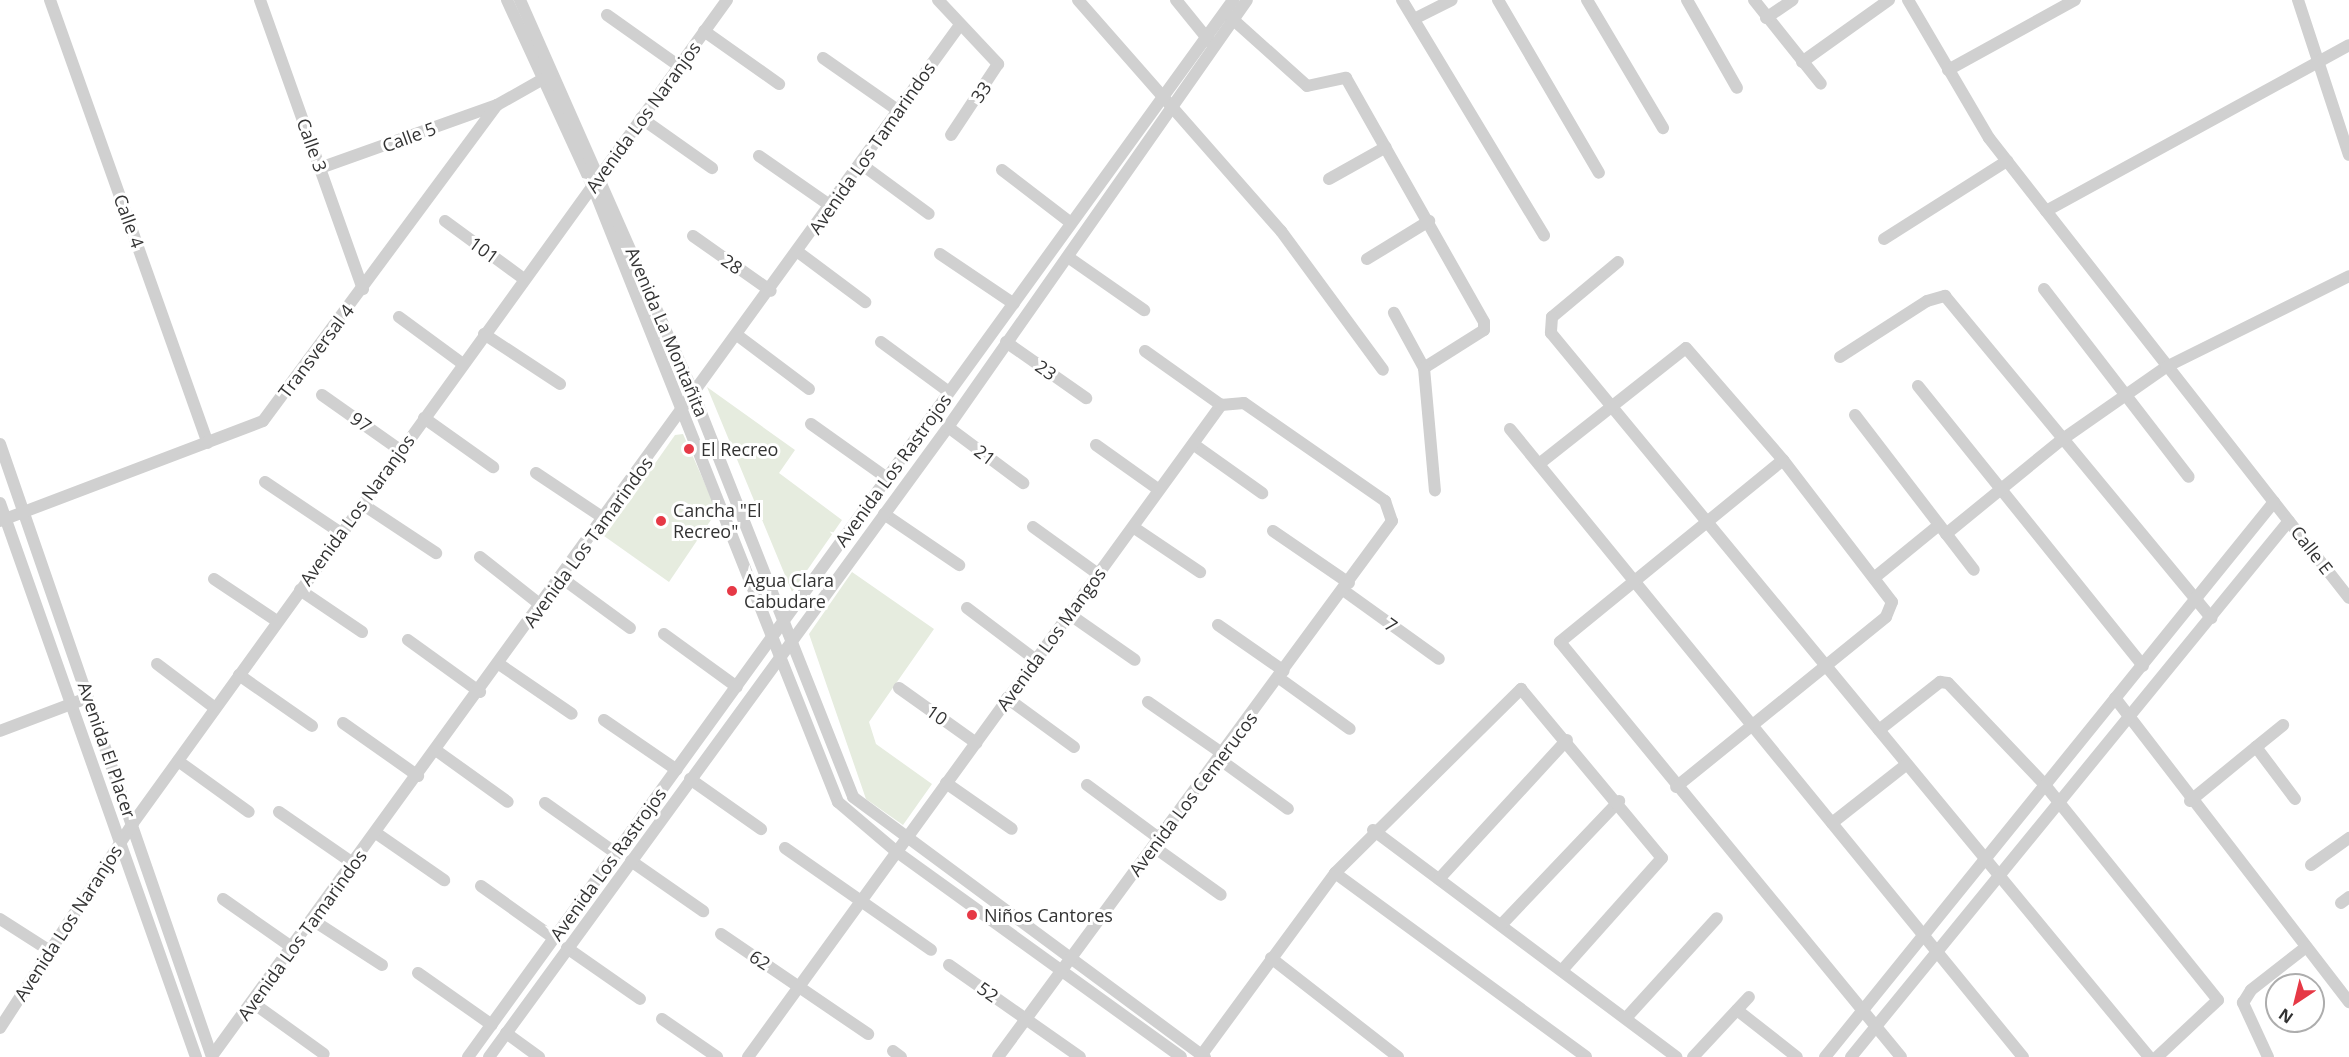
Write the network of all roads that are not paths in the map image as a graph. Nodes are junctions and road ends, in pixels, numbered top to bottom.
1 (50, 0) edge
2 (260, 0) edge
3 (507, 0) edge
4 (520, 0) edge
5 (727, 0) edge
6 (938, 0) edge
7 (1078, 0) edge
8 (1176, 0) edge
9 (1233, 0) edge
10 (1247, 0) edge
11 (1402, 0) edge
12 (1452, 0) edge
13 (1498, 0) edge
14 (1587, 0) edge
15 (1687, 0) edge
16 (1754, 0) edge
17 (1794, 0) edge
18 (1888, 0) edge
19 (1908, 0) edge
20 (2075, 0) edge
21 (2298, 0) edge
22 (608, 15) dead end
23 (1229, 16) junction
24 (1766, 18) junction
25 (1414, 20) junction
26 (960, 25) junction
27 (704, 31) junction
28 (1210, 42) junction
29 (2349, 45) edge
30 (823, 58) dead end
31 (2318, 60) junction
32 (1802, 62) junction
33 (679, 66) junction
34 (1948, 70) junction
35 (549, 76) junction
36 (779, 84) dead end
37 (1821, 84) dead end
38 (1737, 88) dead end
39 (1164, 95) junction
40 (497, 105) junction
41 (1174, 106) junction
42 (899, 111) junction
43 (640, 118) junction
44 (1663, 128) dead end
45 (951, 135) dead end
46 (1386, 147) junction
47 (2349, 155) edge
48 (759, 156) dead end
49 (2007, 161) junction
50 (861, 164) junction
51 (320, 168) junction
52 (712, 168) dead end
53 (1002, 170) dead end
54 (1599, 173) dead end
55 (601, 175) junction
56 (1329, 179) dead end
57 (593, 186) junction
58 (831, 206) junction
59 (2046, 211) junction
60 (930, 214) dead end
61 (445, 221) dead end
62 (1429, 221) junction
63 (1071, 223) junction
64 (1544, 235) dead end
65 (693, 236) dead end
66 (1884, 239) dead end
67 (798, 252) junction
68 (940, 254) dead end
69 (1068, 257) junction
70 (1367, 259) dead end
71 (1618, 262) dead end
72 (2349, 276) edge
73 (524, 279) junction
74 (2044, 289) dead end
75 (363, 290) junction
76 (771, 291) junction
77 (865, 302) dead end
78 (1014, 304) junction
79 (1144, 310) dead end
80 (1394, 313) dead end
81 (399, 317) dead end
82 (484, 334) junction
83 (737, 335) junction
84 (881, 342) dead end
85 (1006, 342) junction
86 (1145, 351) dead end
87 (1840, 357) dead end
88 (463, 364) junction
89 (1424, 368) junction
90 (2166, 368) junction
91 (1383, 370) dead end
92 (560, 384) dead end
93 (1918, 386) dead end
94 (809, 389) dead end
95 (949, 392) junction
96 (322, 395) dead end
97 (694, 395) junction
98 (2126, 395) junction
99 (1086, 398) dead end
100 (1221, 405) junction
101 (1613, 405) junction
102 (685, 409) junction
103 (1854, 416) dead end
104 (424, 418) junction
105 (811, 423) dead end
106 (948, 427) junction
107 (1510, 429) dead end
108 (2060, 441) junction
109 (208, 443) junction
110 (0, 444) edge
111 (1193, 444) junction
112 (1096, 445) dead end
113 (400, 450) junction
114 (1783, 460) junction
115 (1539, 464) junction
116 (493, 467) dead end
117 (536, 473) dead end
118 (2189, 477) dead end
119 (887, 478) junction
120 (265, 482) dead end
121 (1023, 483) dead end
122 (2000, 489) junction
123 (1159, 490) junction
124 (1435, 491) dead end
125 (1262, 494) dead end
126 (2274, 502) junction
127 (0, 503) edge
128 (362, 504) junction
129 (26, 512) junction
130 (884, 514) junction
131 (604, 519) junction
132 (3, 520) edge
133 (1706, 520) junction
134 (2289, 521) junction
135 (1133, 526) junction
136 (1033, 527) dead end
137 (1943, 529) junction
138 (1273, 531) dead end
139 (341, 533) junction
140 (436, 553) dead end
141 (480, 557) dead end
142 (959, 565) dead end
143 (1974, 570) dead end
144 (1200, 572) dead end
145 (1098, 574) junction
146 (1874, 578) junction
147 (214, 579) dead end
148 (563, 579) junction
149 (1632, 580) junction
150 (1346, 586) junction
151 (300, 590) junction
152 (2349, 598) edge
153 (2196, 601) junction
154 (542, 606) junction
155 (967, 608) dead end
156 (1069, 614) junction
157 (2211, 618) junction
158 (278, 621) junction
159 (784, 621) junction
160 (1218, 625) dead end
161 (630, 628) dead end
162 (362, 632) dead end
163 (664, 634) dead end
164 (772, 634) junction
165 (791, 639) junction
166 (408, 640) dead end
167 (780, 654) junction
168 (1440, 659) dead end
169 (1036, 660) junction
170 (1135, 660) dead end
171 (157, 664) dead end
172 (499, 664) junction
173 (2143, 666) junction
174 (1825, 667) junction
175 (239, 675) junction
176 (1281, 675) junction
177 (737, 687) junction
178 (899, 688) dead end
179 (480, 692) junction
180 (89, 698) junction
181 (1007, 698) junction
182 (2115, 698) junction
183 (1148, 702) dead end
184 (73, 704) junction
185 (215, 708) junction
186 (572, 714) dead end
187 (2130, 719) junction
188 (604, 720) dead end
189 (343, 723) dead end
190 (2283, 725) dead end
191 (312, 726) dead end
192 (1753, 727) junction
193 (1350, 729) dead end
194 (1879, 730) junction
195 (0, 731) edge
196 (1567, 740) junction
197 (975, 742) junction
198 (1074, 747) dead end
199 (2256, 747) junction
200 (437, 751) junction
201 (1221, 756) junction
202 (177, 761) junction
203 (1907, 764) junction
204 (677, 770) junction
205 (418, 776) junction
206 (690, 779) junction
207 (946, 783) junction
208 (1087, 785) dead end
209 (2045, 785) junction
210 (1676, 787) junction
211 (2295, 799) dead end
212 (1619, 801) junction
213 (2190, 801) junction
214 (508, 802) dead end
215 (545, 803) dead end
216 (2060, 804) junction
217 (1288, 809) dead end
218 (249, 812) dead end
219 (279, 813) dead end
220 (133, 823) junction
221 (1832, 823) junction
222 (761, 829) dead end
223 (1012, 829) dead end
224 (1373, 830) junction
225 (376, 833) junction
226 (2349, 838) edge
227 (906, 840) junction
228 (121, 841) junction
229 (1157, 843) junction
230 (784, 848) dead end
231 (897, 852) junction
232 (618, 854) junction
233 (1986, 857) junction
234 (631, 861) junction
235 (354, 864) junction
236 (2311, 865) dead end
237 (1335, 873) junction
238 (2000, 876) junction
239 (1439, 879) junction
240 (444, 880) dead end
241 (481, 886) dead end
242 (1221, 895) dead end
243 (223, 898) dead end
244 (860, 901) junction
245 (703, 911) dead end
246 (1717, 918) dead end
247 (0, 919) edge
248 (314, 921) junction
249 (1502, 924) junction
250 (721, 934) dead end
251 (1922, 934) junction
252 (554, 939) junction
253 (2306, 947) junction
254 (293, 948) junction
255 (567, 948) junction
256 (931, 950) dead end
257 (50, 951) junction
258 (1937, 954) junction
259 (1071, 957) junction
260 (1271, 958) junction
261 (382, 965) dead end
262 (949, 965) dead end
263 (1063, 968) junction
264 (1563, 969) junction
265 (418, 973) dead end
266 (799, 986) junction
267 (1749, 997) dead end
268 (640, 999) dead end
269 (2349, 1002) edge
270 (254, 1003) junction
271 (1737, 1010) junction
272 (1862, 1010) junction
273 (662, 1018) dead end
274 (1626, 1018) junction
275 (1026, 1019) junction
276 (492, 1025) junction
277 (1875, 1026) junction
278 (0, 1028) edge
279 (506, 1033) junction
280 (868, 1034) dead end
281 (324, 1054) dead end
282 (1203, 1056) edge
283 (196, 1057) edge
284 (212, 1057) edge
285 (468, 1057) edge
286 (489, 1057) edge
287 (539, 1057) edge
288 (717, 1057) edge
289 (748, 1057) edge
290 (998, 1057) edge
291 (1080, 1057) edge
292 (1181, 1057) edge
293 (1398, 1057) edge
294 (1586, 1057) edge
295 (1676, 1057) edge
296 (1693, 1057) edge
297 (1797, 1057) edge
298 (1825, 1057) edge
299 (1851, 1057) edge
300 (1901, 1057) edge
301 (2023, 1057) edge
302 (2149, 1057) edge
303 (2157, 1057) edge
304 (2268, 1057) edge

1 - 109 street, Calle 4
2 - 51 street, Calle 3
3 - 35 street, Avenida La Montañita
4 - 35 street, Avenida La Montañita
5 - 27 street, Avenida Los Naranjos
6 - 26 street
7 - 39 street
8 - 28 street
9 - 23 street, Avenida Los Rastrojos
10 - 23 street, Avenida Los Rastrojos
11 - 25 street
12 - 25 street
13 - 54 street
14 - 44 street
15 - 38 street
16 - 24 street
17 - 24 street
18 - 32 street
19 - 34 street, Calle E
20 - 34 street
21 - 31 street
22 - 33 street
23 - 28 street, Avenida Los Rastrojos
23 - 46 street
24 - 32 street
25 - 64 street
26 - 42 street, Avenida Los Tamarindos
26 - 45 street, 33
27 - 33 street, Avenida Los Naranjos
27 - 36 street
28 - 39 street, Avenida Los Rastrojos
28 - 41 street, Avenida Los Rastrojos
29 - 31 street
30 - 42 street
31 - 47 street
31 - 59 street
32 - 37 street
33 - 43 street, Avenida Los Naranjos
34 - 49 street, Calle E
35 - 40 street, Transversal 4
35 - 55 street, Avenida La Montañita
35 - 57 street, Avenida La Montañita
39 - 41 street
39 - 63 street, Avenida Los Rastrojos
40 - 51 street, Calle 5
40 - 75 street, Transversal 4
41 - 69 street, Avenida Los Rastrojos
41 - 91 street
42 - 50 street, Avenida Los Tamarindos
43 - 52 street
43 - 55 street, Avenida Los Naranjos
46 - 56 street
46 - 62 street
48 - 58 street
49 - 59 street, Calle E
49 - 66 street
50 - 58 street, Avenida Los Tamarindos
50 - 60 street
51 - 75 street, Calle 3
53 - 63 street
55 - 57 street, Avenida Los Naranjos
55 - 97 street, Avenida La Montañita
57 - 73 street, Avenida Los Naranjos
57 - 102 street, Avenida La Montañita
58 - 67 street, Avenida Los Tamarindos
59 - 90 street, Calle E
61 - 73 street, 101
62 - 70 street
62 - 89 street
63 - 78 street, Avenida Los Rastrojos
65 - 76 street, 28
67 - 76 street, Avenida Los Tamarindos
67 - 77 street
68 - 78 street
69 - 79 street
69 - 85 street, Avenida Los Rastrojos
71 - 101 street
72 - 90 street
73 - 82 street, Avenida Los Naranjos
74 - 98 street
75 - 109 street, Transversal 4
76 - 83 street, Avenida Los Tamarindos
78 - 95 street, Avenida Los Rastrojos
80 - 89 street
81 - 88 street
82 - 88 street, Avenida Los Naranjos
82 - 92 street
83 - 94 street
83 - 97 street, Avenida Los Tamarindos
84 - 95 street
85 - 99 street, 23
85 - 106 street, Avenida Los Rastrojos
86 - 100 street
87 - 108 street
88 - 104 street, Avenida Los Naranjos
89 - 124 street
90 - 98 street
90 - 126 street, Calle E
93 - 122 street
95 - 119 street, Avenida Los Rastrojos
96 - 113 street, 97
97 - 102 street, Avenida Los Tamarindos
97 - 159 street, Avenida La Montañita
98 - 108 street
98 - 118 street
100 - 111 street, Avenida Los Mangos
100 - 150 street, Avenida Los Cemerucos
101 - 114 street
101 - 115 street
101 - 133 street
102 - 131 street, Avenida Los Tamarindos
102 - 164 street, Avenida La Montañita
103 - 137 street
104 - 113 street, Avenida Los Naranjos
104 - 116 street
105 - 119 street
106 - 121 street, 21
106 - 130 street, Avenida Los Rastrojos
107 - 115 street
108 - 122 street
108 - 153 street
109 - 129 street, Transversal 4
110 - 129 street, Avenida El Placer
111 - 123 street, Avenida Los Mangos
111 - 125 street
112 - 123 street
113 - 128 street, Avenida Los Naranjos
114 - 133 street
114 - 146 street
115 - 149 street
117 - 131 street
119 - 159 street, Avenida Los Rastrojos
120 - 139 street
122 - 137 street
122 - 173 street
123 - 135 street, Avenida Los Mangos
126 - 134 street, Calle E
126 - 153 street
127 - 132 street, Avenida El Placer
128 - 139 street, Avenida Los Naranjos
128 - 140 street
129 - 132 street, Transversal 4
129 - 180 street, Avenida El Placer
130 - 142 street
130 - 165 street, Avenida Los Rastrojos
131 - 148 street, Avenida Los Tamarindos
132 - 184 street, Avenida El Placer
133 - 149 street
133 - 174 street
134 - 152 street, Calle E
134 - 157 street
135 - 144 street
135 - 145 street, Avenida Los Mangos
136 - 145 street
137 - 143 street
137 - 146 street
138 - 150 street, 7
139 - 151 street, Avenida Los Naranjos
141 - 154 street
145 - 156 street, Avenida Los Mangos
146 - 174 street
147 - 158 street
148 - 154 street, Avenida Los Tamarindos
148 - 161 street
149 - 192 street
149 - 210 street
150 - 168 street, 7
150 - 176 street, Avenida Los Cemerucos
151 - 158 street, Avenida Los Naranjos
151 - 162 street
153 - 157 street
153 - 173 street
154 - 172 street, Avenida Los Tamarindos
155 - 169 street
156 - 169 street, Avenida Los Mangos
156 - 170 street
157 - 187 street
158 - 175 street, Avenida Los Naranjos
159 - 164 street, Avenida Los Rastrojos
159 - 165 street, Avenida La Montañita
160 - 176 street
163 - 177 street
164 - 167 street, Avenida La Montañita
164 - 177 street, Avenida Los Rastrojos
165 - 167 street, Avenida Los Rastrojos
165 - 227 street, Avenida La Montañita
166 - 179 street
167 - 206 street, Avenida Los Rastrojos
167 - 231 street, Avenida La Montañita
169 - 181 street, Avenida Los Mangos
171 - 185 street
172 - 179 street, Avenida Los Tamarindos
172 - 186 street
173 - 182 street
174 - 192 street
174 - 194 street
175 - 185 street, Avenida Los Naranjos
175 - 191 street
176 - 193 street
176 - 201 street, Avenida Los Cemerucos
177 - 204 street, Avenida Los Rastrojos
178 - 197 street, 10
179 - 200 street, Avenida Los Tamarindos
180 - 184 street
180 - 220 street, Avenida El Placer
181 - 197 street, Avenida Los Mangos
181 - 198 street
182 - 187 street
182 - 209 street
183 - 201 street
184 - 195 street
184 - 228 street, Avenida El Placer
185 - 202 street, Avenida Los Naranjos
187 - 213 street
187 - 216 street
188 - 204 street
189 - 205 street
190 - 199 street
192 - 210 street
192 - 221 street
194 - 203 street
194 - 209 street
196 - 212 street
196 - 224 street
196 - 239 street
197 - 207 street, Avenida Los Mangos
199 - 211 street
199 - 213 street
200 - 205 street, Avenida Los Tamarindos
200 - 214 street
201 - 217 street
201 - 229 street, Avenida Los Cemerucos
202 - 218 street
202 - 220 street, Avenida Los Naranjos
203 - 221 street
203 - 233 street
204 - 232 street, Avenida Los Rastrojos
205 - 225 street, Avenida Los Tamarindos
206 - 222 street
206 - 234 street, Avenida Los Rastrojos
207 - 223 street
207 - 227 street, Avenida Los Mangos
208 - 229 street
209 - 216 street
209 - 233 street
210 - 272 street
212 - 249 street
212 - 264 street
213 - 253 street
215 - 232 street
216 - 238 street
216 - 303 street
219 - 235 street
220 - 228 street, Avenida Los Naranjos
220 - 284 street, Avenida El Placer
221 - 251 street
224 - 237 street
224 - 239 street
225 - 235 street, Avenida Los Tamarindos
225 - 240 street
226 - 236 street
227 - 231 street, Avenida Los Mangos
227 - 259 street, Avenida La Montañita
228 - 257 street, Avenida Los Naranjos
228 - 283 street, Avenida El Placer
229 - 242 street
229 - 259 street, Avenida Los Cemerucos
230 - 244 street
231 - 244 street, Avenida Los Mangos
231 - 263 street, Avenida La Montañita
232 - 252 street, Avenida Los Rastrojos
233 - 238 street
233 - 251 street
234 - 245 street
234 - 255 street, Avenida Los Rastrojos
235 - 248 street, Avenida Los Tamarindos
237 - 260 street
237 - 294 street
238 - 258 street
238 - 302 street
239 - 249 street
241 - 252 street
243 - 254 street
244 - 256 street
244 - 266 street, Avenida Los Mangos
246 - 274 street
247 - 257 street
248 - 254 street, Avenida Los Tamarindos
248 - 261 street
249 - 264 street
250 - 266 street, 62
251 - 258 street
251 - 272 street
252 - 276 street, Avenida Los Rastrojos
253 - 269 street
253 - 304 street
254 - 270 street, Avenida Los Tamarindos
255 - 268 street
255 - 279 street, Avenida Los Rastrojos
257 - 278 street, Avenida Los Naranjos
258 - 277 street
258 - 301 street
259 - 263 street, Avenida Los Cemerucos
259 - 282 street, Avenida La Montañita
260 - 282 street
260 - 293 street
262 - 275 street, 52
263 - 275 street, Avenida Los Cemerucos
263 - 292 street, Avenida La Montañita
264 - 274 street
265 - 276 street
266 - 280 street, 62
266 - 289 street, Avenida Los Mangos
267 - 271 street
270 - 281 street
270 - 284 street, Avenida Los Tamarindos
271 - 296 street
271 - 297 street
272 - 277 street
272 - 298 street
273 - 288 street
274 - 295 street
275 - 290 street, Avenida Los Cemerucos
275 - 291 street, 52
276 - 285 street, Avenida Los Rastrojos
277 - 299 street
277 - 300 street
279 - 286 street, Avenida Los Rastrojos
279 - 287 street

